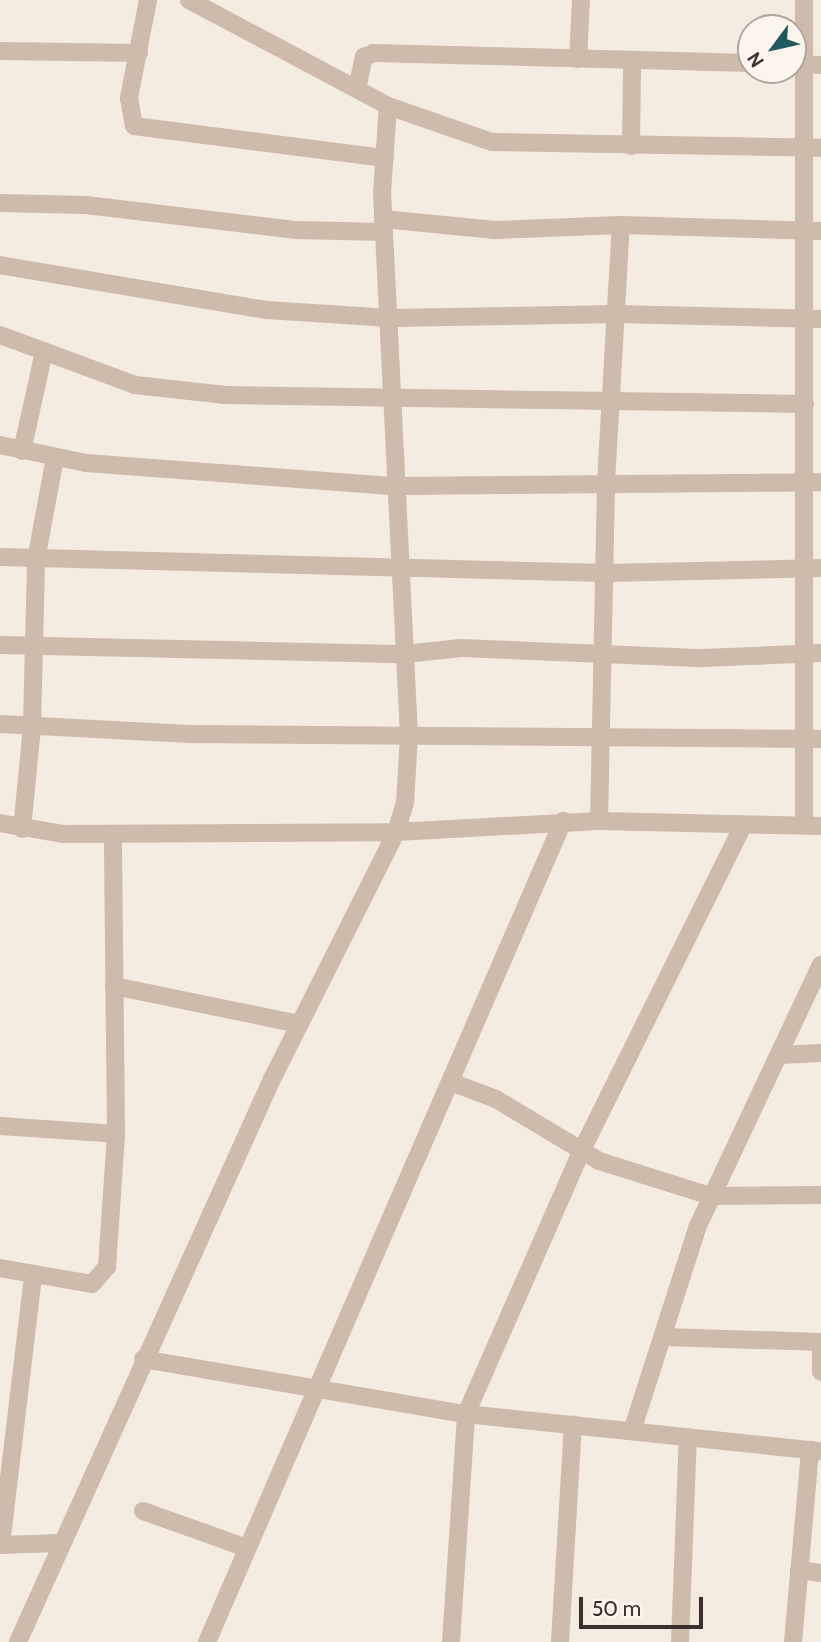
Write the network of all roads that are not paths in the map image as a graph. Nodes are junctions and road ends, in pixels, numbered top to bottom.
1 (148, 0) edge
2 (581, 0) edge
3 (199, 2) edge
4 (0, 51) edge
5 (139, 53) junction
6 (578, 59) junction
7 (632, 61) junction
8 (737, 63) edge
9 (797, 84) edge
10 (357, 89) junction
11 (388, 106) junction
12 (631, 146) junction
13 (800, 147) junction
14 (821, 148) edge
15 (385, 158) junction
16 (0, 202) edge
17 (621, 225) junction
18 (383, 226) junction
19 (802, 231) junction
20 (821, 231) edge
21 (0, 265) edge
22 (615, 313) junction
23 (390, 318) junction
24 (812, 319) edge
25 (0, 335) edge
26 (44, 352) junction
27 (611, 399) junction
28 (393, 402) junction
29 (806, 404) junction
30 (0, 445) edge
31 (22, 452) junction
32 (55, 457) junction
33 (606, 482) junction
34 (813, 482) edge
35 (394, 486) junction
36 (0, 557) edge
37 (36, 560) junction
38 (400, 568) junction
39 (814, 568) edge
40 (606, 572) junction
41 (0, 645) edge
42 (35, 646) junction
43 (405, 654) junction
44 (607, 654) junction
45 (814, 654) edge
46 (0, 724) edge
47 (32, 727) junction
48 (409, 735) junction
49 (602, 736) junction
50 (814, 739) edge
51 (563, 821) junction
52 (599, 821) junction
53 (0, 823) edge
54 (743, 825) junction
55 (812, 826) edge
56 (22, 829) junction
57 (396, 832) junction
58 (113, 834) junction
59 (821, 965) edge
60 (114, 986) junction
61 (299, 1024) junction
62 (821, 1053) edge
63 (780, 1055) junction
64 (451, 1082) junction
65 (0, 1126) edge
66 (116, 1134) junction
67 (582, 1150) junction
68 (821, 1195) edge
69 (711, 1196) junction
70 (0, 1268) edge
71 (33, 1276) junction
72 (663, 1337) junction
73 (821, 1342) edge
74 (143, 1359) junction
75 (821, 1371) edge
76 (313, 1392) junction
77 (466, 1414) junction
78 (573, 1424) junction
79 (632, 1431) junction
80 (688, 1437) junction
81 (815, 1451) edge
82 (143, 1511) dead end
83 (59, 1543) junction
84 (0, 1545) edge
85 (247, 1548) junction
86 (799, 1570) junction
87 (821, 1573) edge
88 (18, 1642) edge
89 (207, 1642) edge
90 (451, 1642) edge
91 (560, 1642) edge
92 (680, 1642) edge
93 (793, 1642) edge

1 - 5 street
2 - 6 street
3 - 10 street
4 - 5 street
5 - 15 street
6 - 7 street
6 - 10 street
7 - 8 street
7 - 12 street
9 - 13 street
10 - 11 street
11 - 12 street
11 - 15 street
12 - 13 street
13 - 14 street
13 - 19 street
15 - 18 street
16 - 18 street
17 - 18 street
17 - 19 street
17 - 22 street
18 - 23 street
19 - 20 street
19 - 24 street
21 - 23 street
22 - 23 street
22 - 24 street
22 - 27 street
23 - 28 street
24 - 29 street
25 - 26 street
26 - 28 street
26 - 31 street
27 - 28 street
27 - 29 street
27 - 33 street
28 - 35 street
29 - 34 street
30 - 31 street
31 - 32 street
32 - 35 street
32 - 37 street
33 - 34 street
33 - 35 street
33 - 40 street
34 - 39 street
35 - 38 street
36 - 37 street
37 - 38 street
37 - 42 street
38 - 40 street
38 - 43 street
39 - 40 street
39 - 45 street
40 - 44 street
41 - 42 street
42 - 43 street
42 - 47 street
43 - 44 street
43 - 48 street
44 - 45 street
44 - 49 street
45 - 50 street
46 - 47 street
47 - 48 street
47 - 56 street
48 - 49 street
48 - 57 street
49 - 50 street
49 - 52 street
50 - 55 street
51 - 52 street
51 - 57 street
51 - 64 street
52 - 54 street
53 - 56 street
54 - 55 street
54 - 67 street
56 - 58 street
57 - 58 street
57 - 61 street
58 - 60 street
59 - 63 street
60 - 61 street
60 - 66 street
61 - 74 street
62 - 63 street
63 - 69 street
64 - 67 street
64 - 76 street
65 - 66 street
66 - 71 street
67 - 69 street
67 - 77 street
68 - 69 street
69 - 72 street
70 - 71 street
71 - 84 street
72 - 73 street
72 - 79 street
73 - 75 street
74 - 76 street
74 - 83 street
76 - 77 street
76 - 85 street
77 - 78 street
77 - 90 street
78 - 79 street
78 - 91 street
79 - 80 street
80 - 81 street
80 - 92 street
81 - 86 street
82 - 85 street
83 - 84 street
83 - 88 street
85 - 89 street
86 - 87 street
86 - 93 street

